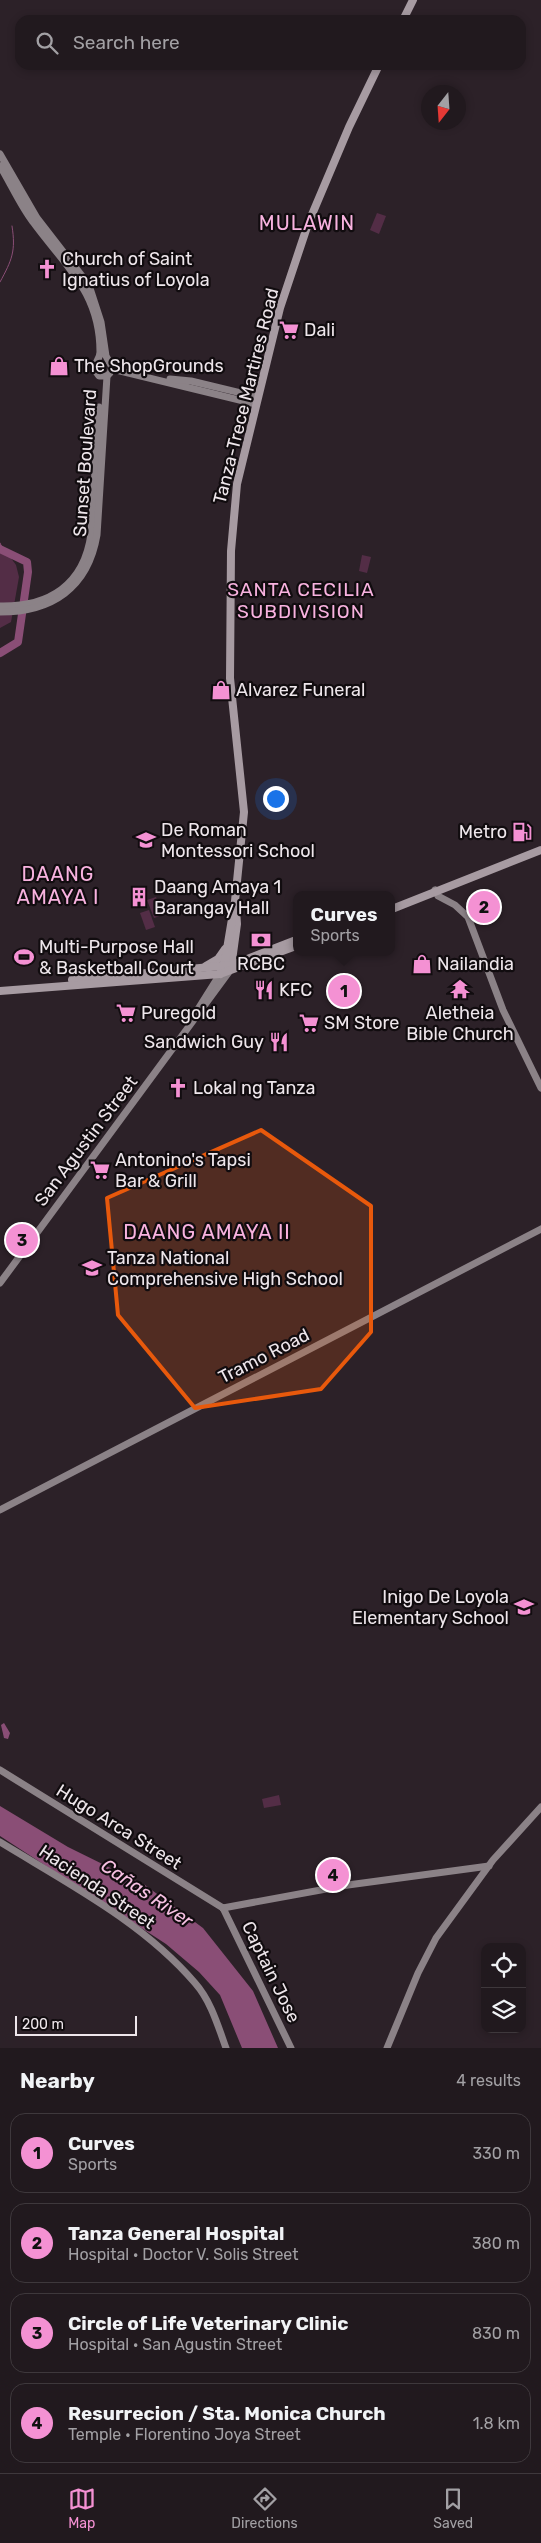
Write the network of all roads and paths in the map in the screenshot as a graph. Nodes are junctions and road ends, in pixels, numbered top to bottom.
1 (414, 0) edge
2 (406, 15) edge
3 (377, 70) edge
4 (0, 154) edge
5 (0, 166) edge
6 (99, 360) junction
7 (108, 360) junction
8 (112, 369) junction
9 (103, 376) junction
10 (257, 400) junction
11 (0, 606) edge
12 (16, 609) junction
13 (0, 612) edge
14 (541, 850) edge
15 (435, 890) junction
16 (395, 903) edge
17 (395, 908) edge
18 (293, 941) edge
19 (231, 943) junction
20 (293, 947) edge
21 (254, 956) junction
22 (203, 968) junction
23 (226, 969) junction
24 (0, 986) edge
25 (0, 991) edge
26 (541, 1088) edge
27 (541, 1229) edge
28 (0, 1283) edge
29 (0, 1510) edge
30 (0, 1770) edge
31 (541, 1807) edge
32 (0, 1842) edge
33 (488, 1866) junction
34 (223, 1908) junction
35 (226, 2048) edge
36 (291, 2048) edge
37 (387, 2048) edge

1 - 2 main road
3 - 10 main road, Tanza-Trece Martires Road
4 - 7 street
5 - 6 street
6 - 7 street
6 - 9 street, Sunset Boulevard
7 - 8 street
8 - 9 street
8 - 10 street
9 - 12 street, Sunset Boulevard
10 - 19 main road, Tanza-Trece Martires Road
11 - 12 street
12 - 13 street
14 - 15 main road
15 - 16 main road
15 - 17 main road
15 - 26 street
18 - 21 main road
19 - 21 main road
19 - 22 main road
19 - 23 main road, Tanza-Trece Martires Road
20 - 23 main road
21 - 23 main road
22 - 23 main road
22 - 24 main road
23 - 25 main road
23 - 28 street, San Agustin Street
27 - 29 street, Tramo Road
30 - 34 street, Hugo Arca Street
31 - 33 street
32 - 35 street, Hacienda Street
33 - 34 street
33 - 37 street
34 - 36 street, Captain Jose

